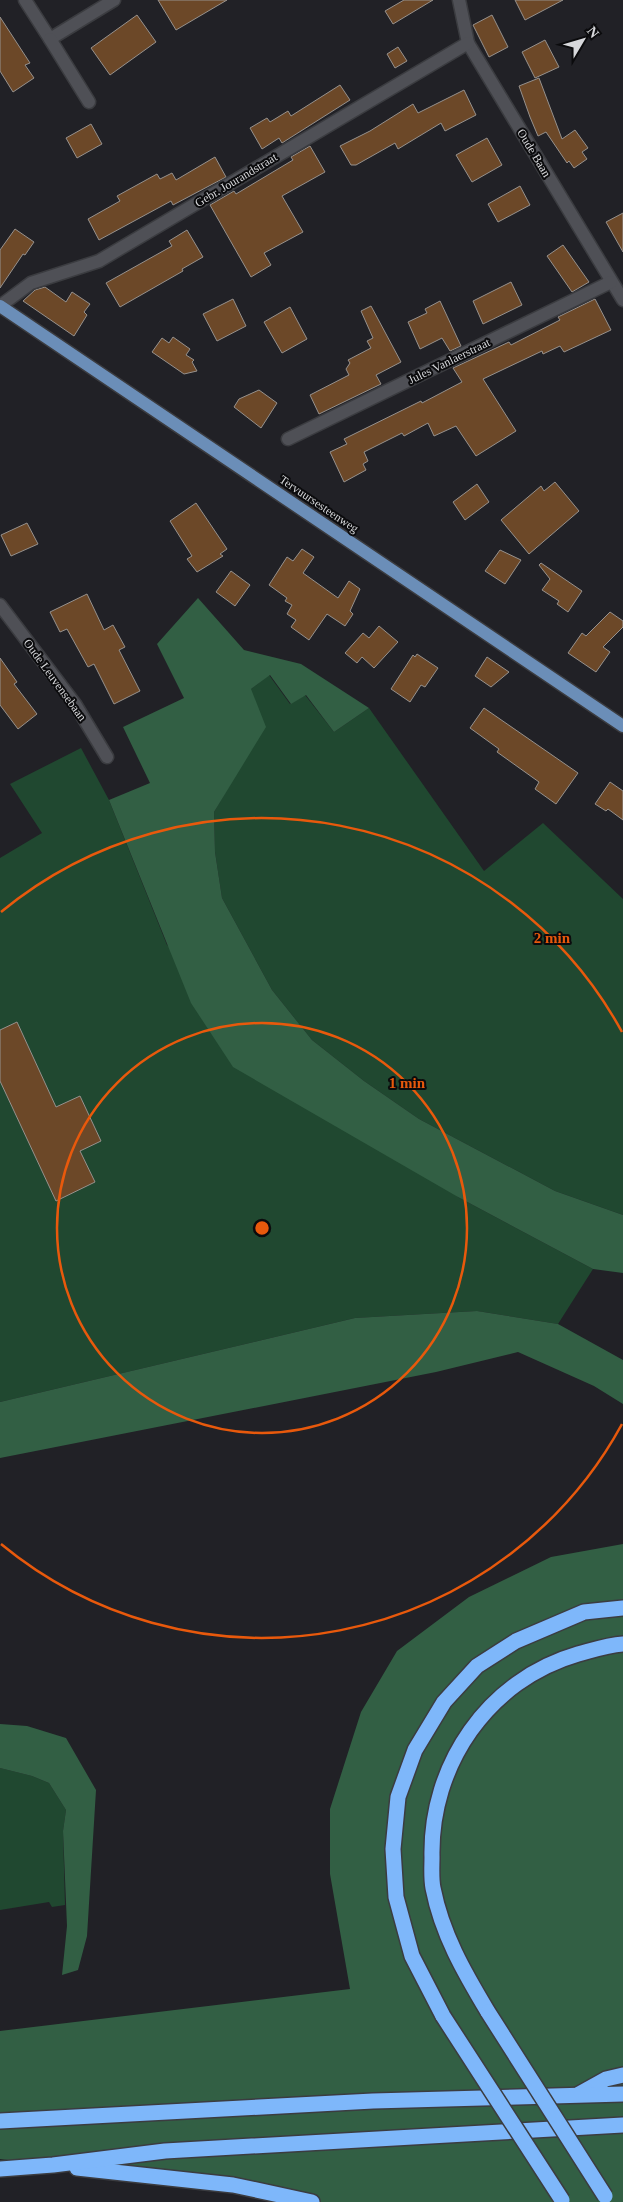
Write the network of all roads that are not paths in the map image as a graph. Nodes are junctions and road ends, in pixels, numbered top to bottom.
1 (25, 0) edge
2 (114, 0) edge
3 (459, 0) edge
4 (50, 39) junction
5 (468, 43) junction
6 (89, 102) dead end
7 (611, 282) junction
8 (623, 300) edge
9 (0, 306) edge
10 (288, 439) dead end
11 (0, 605) edge
12 (623, 726) edge
13 (107, 757) dead end
14 (623, 1608) edge
15 (623, 1644) edge
16 (623, 2075) edge
17 (623, 2094) edge
18 (576, 2096) junction
19 (0, 2121) edge
20 (623, 2125) edge
21 (53, 2165) junction
22 (0, 2169) edge
23 (607, 2199) edge
24 (563, 2201) edge
25 (312, 2202) edge

1 - 4 street
2 - 4 street
3 - 5 street, Oude Baan
4 - 6 street
5 - 7 street, Oude Baan
5 - 9 street, Gebr. Jourandstraat
7 - 8 street, Oude Baan
7 - 10 street, Jules Vanlaerstraat
9 - 12 main road, Tervuursesteenweg
11 - 13 street, Oude Leuvensebaan
14 - 24 highway, bridge
15 - 23 highway, bridge
16 - 18 highway
17 - 18 highway
18 - 19 highway
20 - 21 highway
21 - 22 highway
21 - 25 highway

